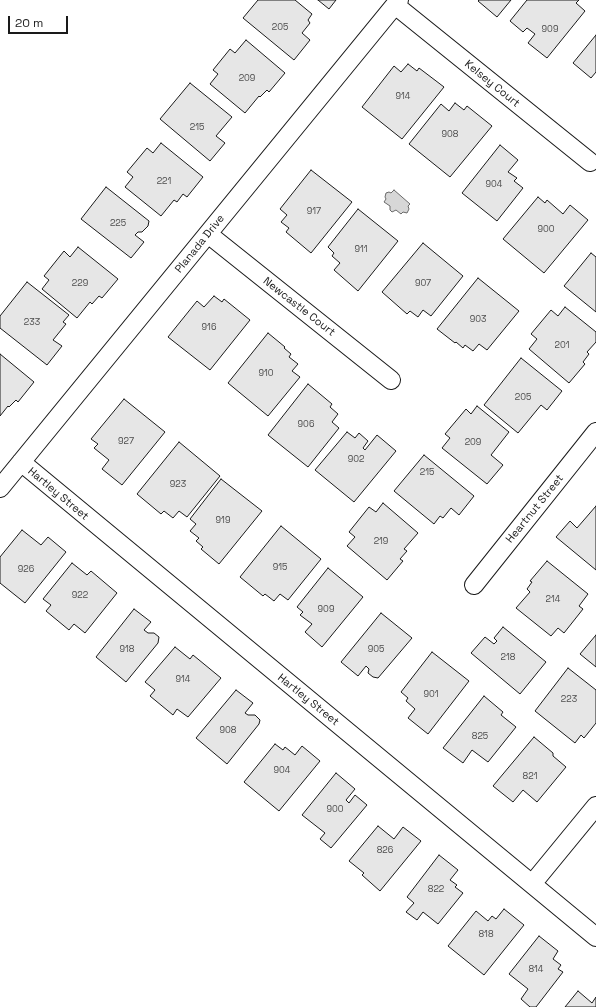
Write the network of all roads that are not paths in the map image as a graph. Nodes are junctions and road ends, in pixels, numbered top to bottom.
1 (397, 2) edge
2 (590, 162) dead end
3 (208, 234) junction
4 (390, 380) dead end
5 (596, 432) edge
6 (21, 462) junction
7 (0, 488) edge
8 (474, 585) dead end
9 (596, 806) edge
10 (532, 884) junction
11 (596, 937) edge

1 - 2 street, Kelsey Court
1 - 3 street, Planada Drive
3 - 4 street, Newcastle Court
3 - 6 street, Planada Drive
5 - 8 street, Heartnut Street
6 - 7 street, Planada Drive
6 - 10 street, Hartley Street
9 - 10 street
10 - 11 street, Hartley Street

